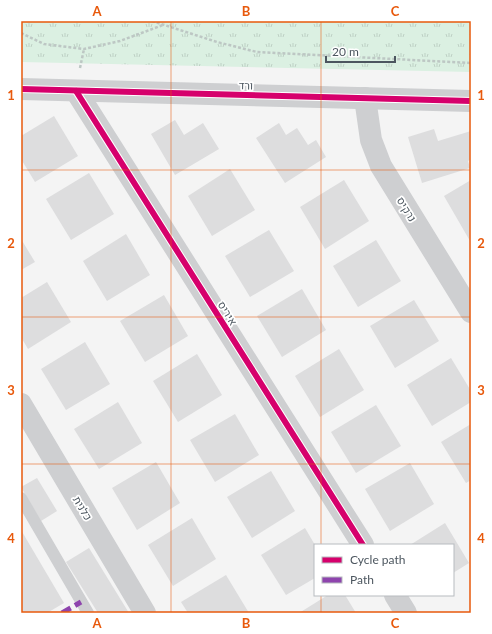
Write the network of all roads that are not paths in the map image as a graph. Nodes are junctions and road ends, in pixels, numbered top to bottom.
1 (21, 89) edge
2 (76, 91) junction
3 (365, 98) junction
4 (471, 101) edge
5 (471, 312) edge
6 (21, 404) edge
7 (21, 498) edge
8 (362, 544) edge
9 (396, 596) edge
10 (88, 613) edge
11 (145, 613) edge
12 (406, 613) edge

1 - 2 street, ורד
2 - 3 street, ורד
2 - 8 street, איריס
3 - 4 street, ורד
3 - 5 street, נרקיס
6 - 11 street, כלנית
7 - 10 lane
9 - 12 street

